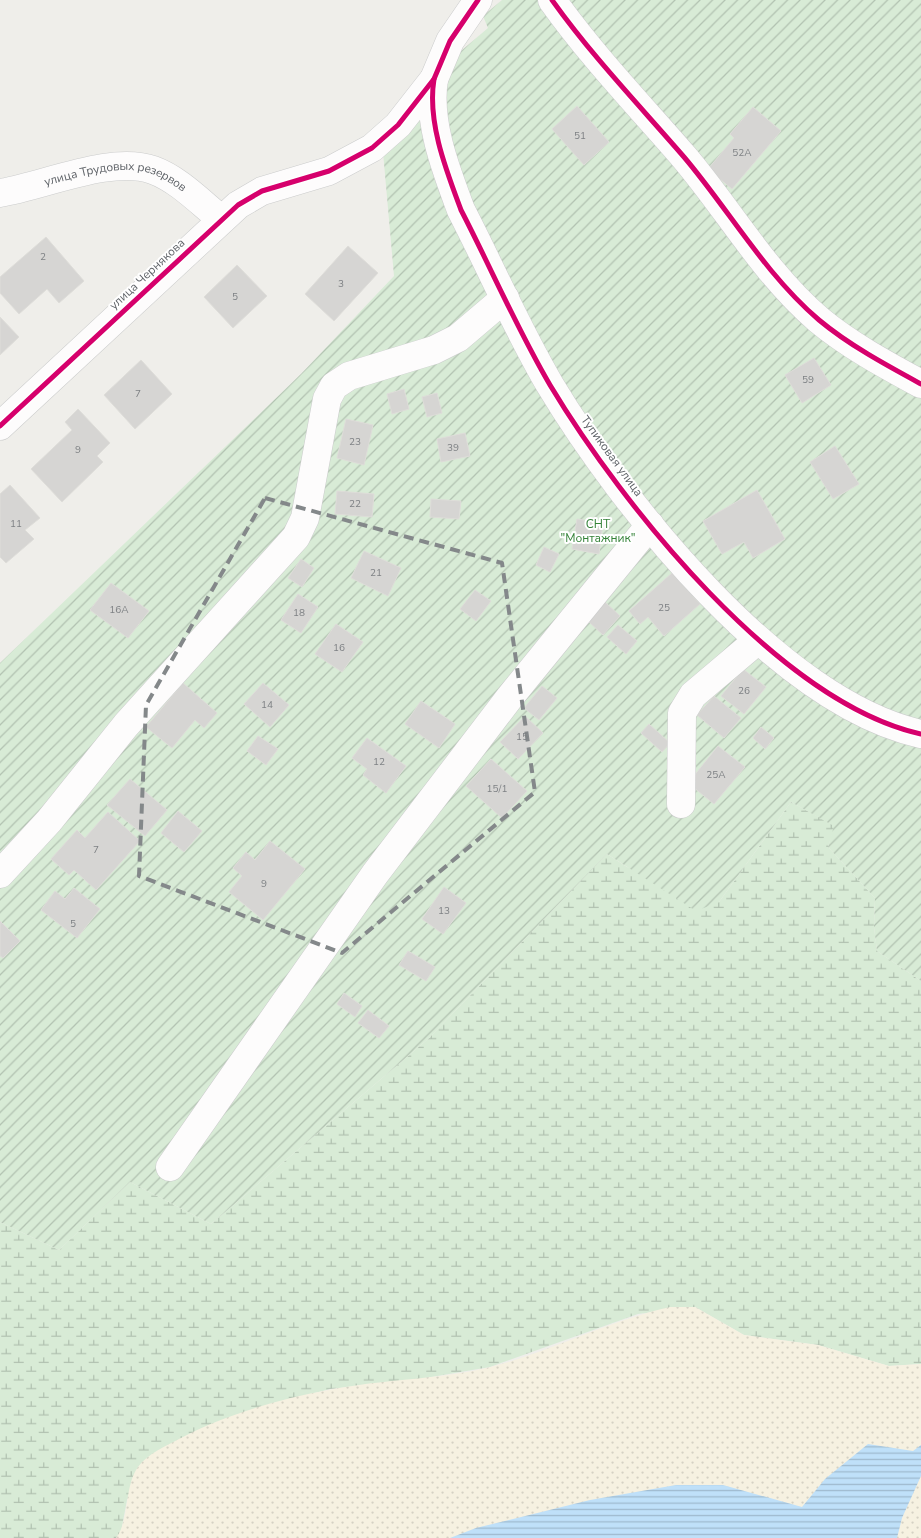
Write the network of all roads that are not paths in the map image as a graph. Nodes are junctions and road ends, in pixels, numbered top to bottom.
1 (478, 0) edge
2 (552, 0) edge
3 (434, 79) junction
4 (0, 193) edge
5 (221, 219) junction
6 (506, 298) junction
7 (921, 384) edge
8 (0, 426) edge
9 (650, 525) junction
10 (758, 640) junction
11 (921, 734) edge
12 (681, 804) dead end
13 (0, 874) edge
14 (170, 1167) dead end

1 - 3 street
2 - 7 street
3 - 5 street, улица Чернякова
3 - 6 street, Тупиковая улица
4 - 5 street, улица Трудовых резервов
5 - 8 street, улица Чернякова
6 - 9 street, Тупиковая улица
6 - 13 street
9 - 10 street, Тупиковая улица
9 - 14 street
10 - 11 street, Тупиковая улица
10 - 12 street

